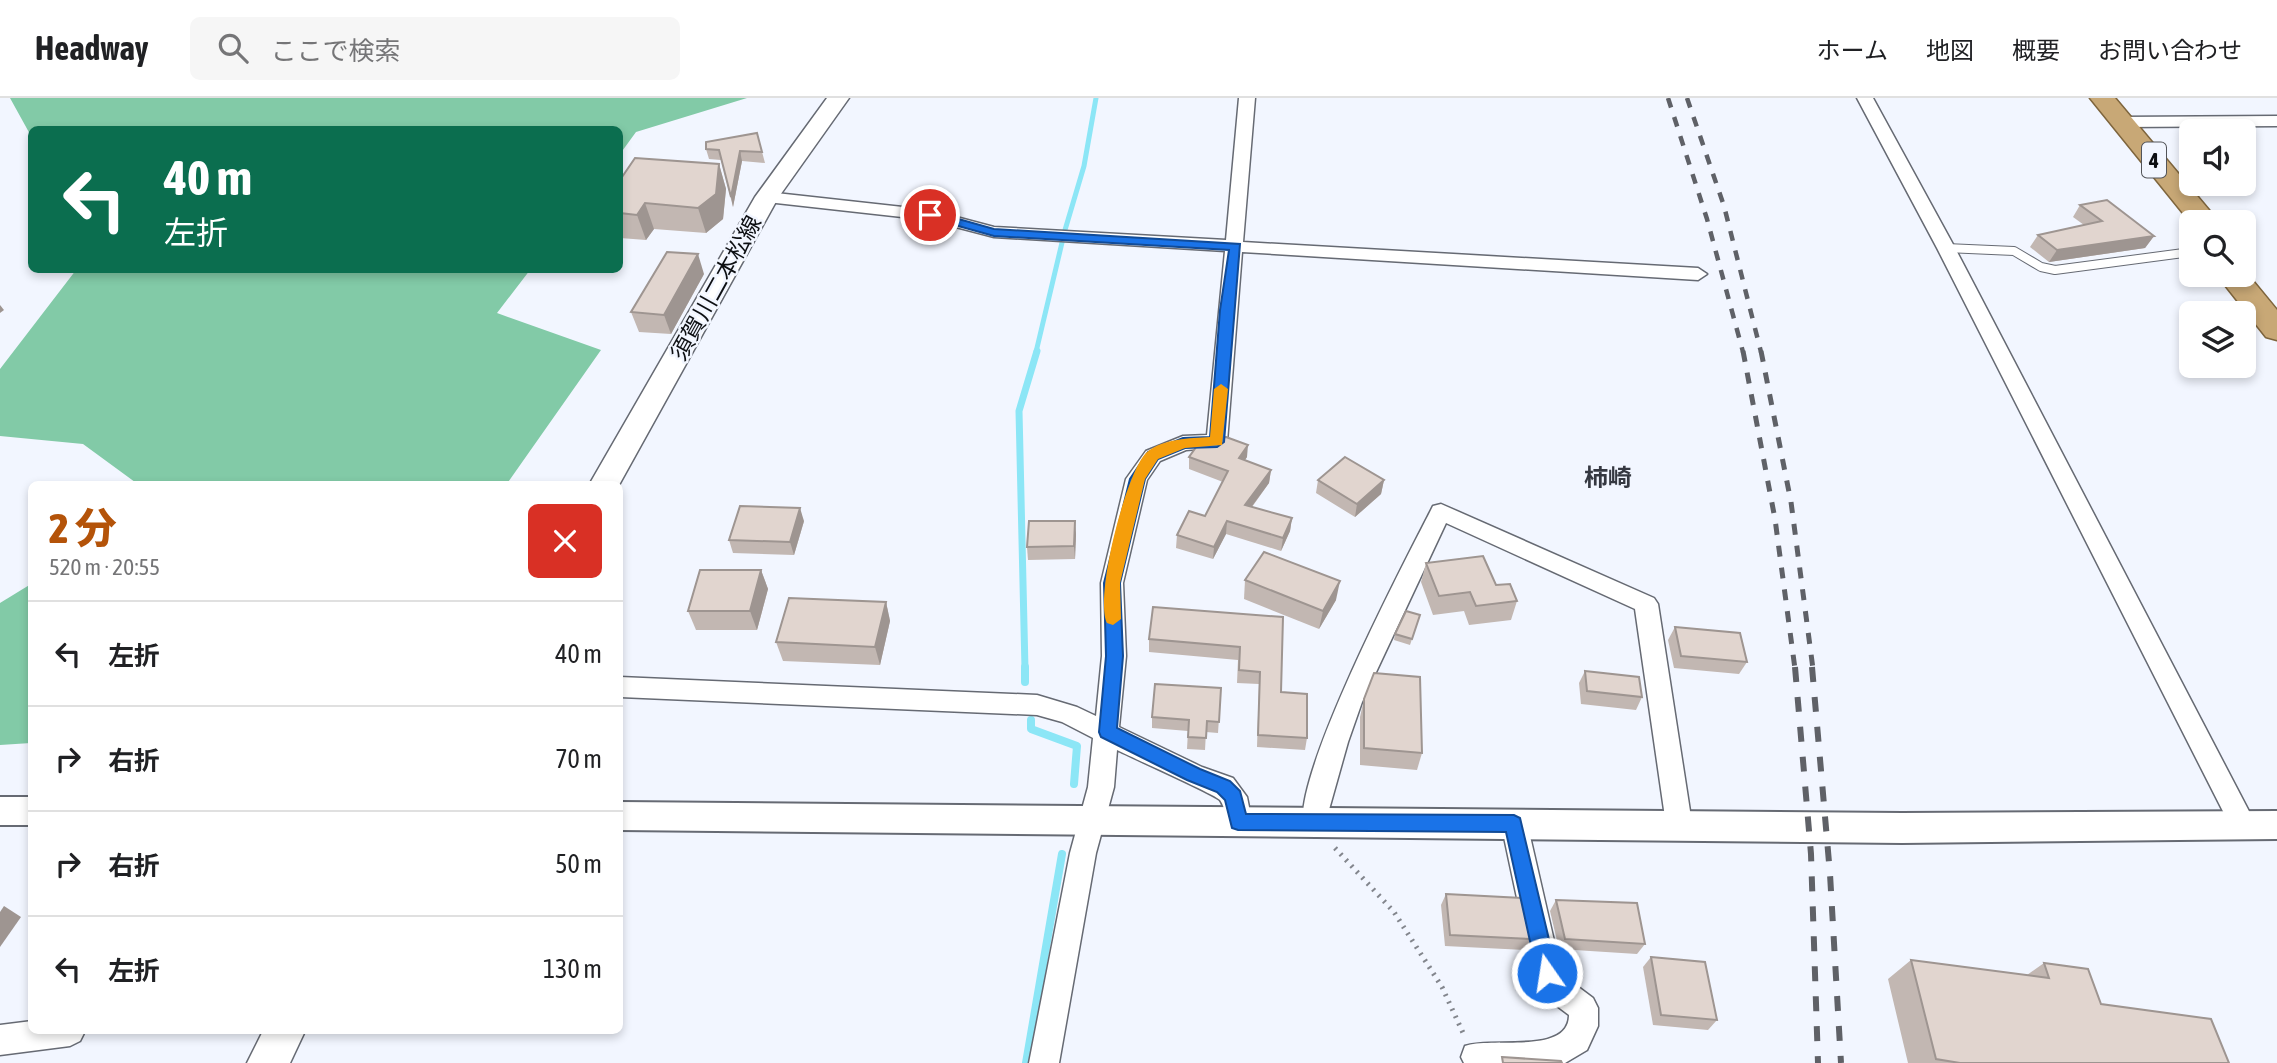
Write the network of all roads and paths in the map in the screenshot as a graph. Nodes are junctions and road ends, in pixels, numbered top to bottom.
1 (838, 98) edge
2 (1247, 98) edge
3 (1865, 98) edge
4 (2090, 98) edge
5 (2102, 98) edge
6 (2277, 121) edge
7 (2121, 122) junction
8 (767, 197) junction
9 (2180, 210) edge
10 (2195, 210) edge
11 (1061, 237) joint
12 (1236, 247) junction
13 (1946, 248) junction
14 (2179, 254) edge
15 (1698, 274) dead end
16 (2256, 283) edge
17 (2242, 287) edge
18 (2277, 308) edge
19 (2277, 330) edge
20 (606, 481) edge
21 (623, 687) edge
22 (1108, 732) junction
23 (0, 811) edge
24 (28, 811) edge
25 (623, 816) edge
26 (1092, 821) junction
27 (1238, 822) junction
28 (1324, 823) junction
29 (1514, 823) junction
30 (1679, 824) junction
31 (2243, 825) junction
32 (2277, 825) edge
33 (47, 1034) edge
34 (283, 1034) edge
35 (0, 1040) edge
36 (1476, 1057) joint
37 (268, 1063) edge
38 (1044, 1063) edge

1 - 8 main road, 須賀川二本松線
2 - 12 street
3 - 13 street
4 - 9 highway, 4
5 - 7 highway, 4
6 - 7 street
7 - 10 highway, 4
8 - 11 street
8 - 20 main road, 須賀川二本松線
11 - 12 street
12 - 15 street
12 - 22 street
13 - 14 lane
13 - 31 street
16 - 18 highway
17 - 19 highway
21 - 22 street
22 - 26 street
22 - 27 street
23 - 24 street
25 - 26 street
26 - 27 street
26 - 38 street
27 - 28 street
28 - 29 street
28 - 30 street
28 - 36 path
29 - 30 street
29 - 36 street
30 - 31 street
31 - 32 street
33 - 35 street
34 - 37 main road

